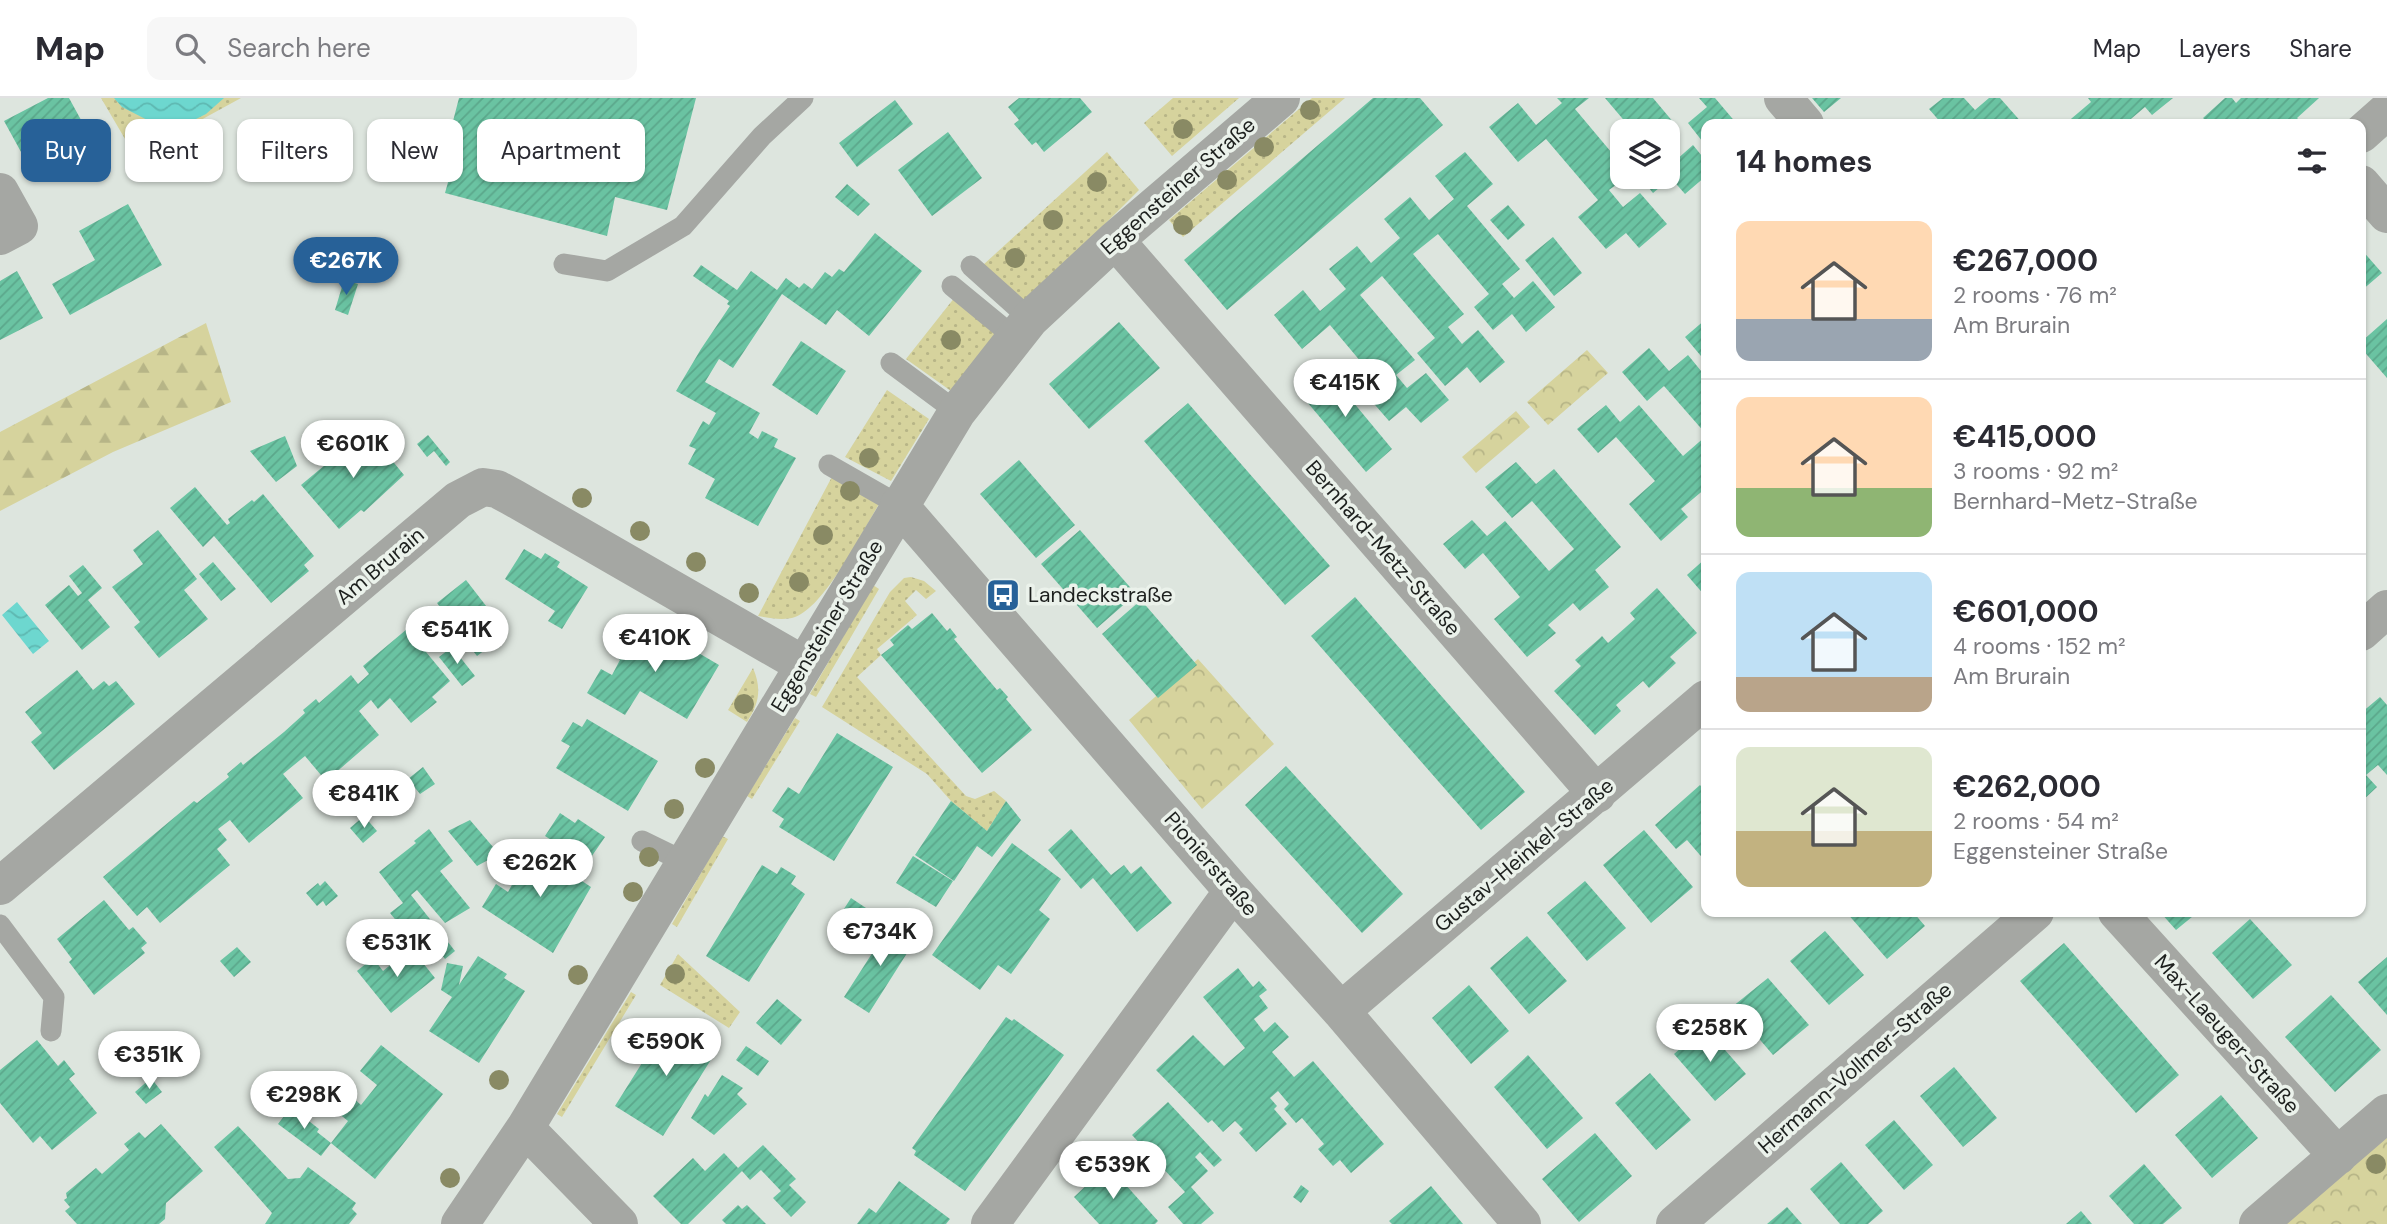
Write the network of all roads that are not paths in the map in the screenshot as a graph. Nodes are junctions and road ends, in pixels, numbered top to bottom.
1 (803, 98) edge
2 (1783, 98) edge
3 (1275, 100) edge
4 (2387, 111) edge
5 (1801, 119) edge
6 (2366, 130) edge
7 (2366, 190) edge
8 (0, 192) edge
9 (2387, 214) edge
10 (0, 236) edge
11 (1115, 240) junction
12 (564, 264) dead end
13 (971, 266) dead end
14 (952, 286) dead end
15 (1022, 328) junction
16 (891, 363) dead end
17 (957, 412) junction
18 (829, 465) dead end
19 (899, 505) junction
20 (2387, 609) edge
21 (2366, 628) edge
22 (804, 665) junction
23 (1701, 703) edge
24 (1597, 794) junction
25 (642, 841) dead end
26 (685, 862) junction
27 (0, 886) edge
28 (1233, 891) junction
29 (2029, 917) edge
30 (2121, 917) edge
31 (0, 925) edge
32 (1341, 1011) junction
33 (51, 1031) dead end
34 (2387, 1113) edge
35 (525, 1128) junction
36 (2338, 1156) junction
37 (460, 1224) edge
38 (619, 1224) edge
39 (990, 1224) edge
40 (1522, 1224) edge
41 (1675, 1224) edge
42 (2258, 1224) edge

1 - 12 lane
2 - 5 street
3 - 11 street, Eggensteiner Straße
4 - 6 street
7 - 9 street
8 - 10 street
11 - 15 street, Eggensteiner Straße
11 - 24 street, Bernhard-Metz-Straße
13 - 15 lane
14 - 15 lane
15 - 17 street, Eggensteiner Straße
16 - 17 lane
17 - 19 street, Eggensteiner Straße
18 - 19 lane
19 - 22 street, Eggensteiner Straße
19 - 28 street, Pionierstraße
20 - 21 street
22 - 26 street, Eggensteiner Straße
22 - 27 street, Am Brurain
23 - 24 street, Gustav-Heinkel-Straße
24 - 32 street, Gustav-Heinkel-Straße
25 - 26 lane
26 - 35 street, Eggensteiner Straße
28 - 32 street, Pionierstraße
28 - 39 street
29 - 41 street, Hermann-Vollmer-Straße
30 - 36 street, Max-Laeuger-Straße
31 - 33 lane
32 - 40 street, Pionierstraße
34 - 36 street
35 - 37 street, Eggensteiner Straße
35 - 38 street
36 - 42 street

